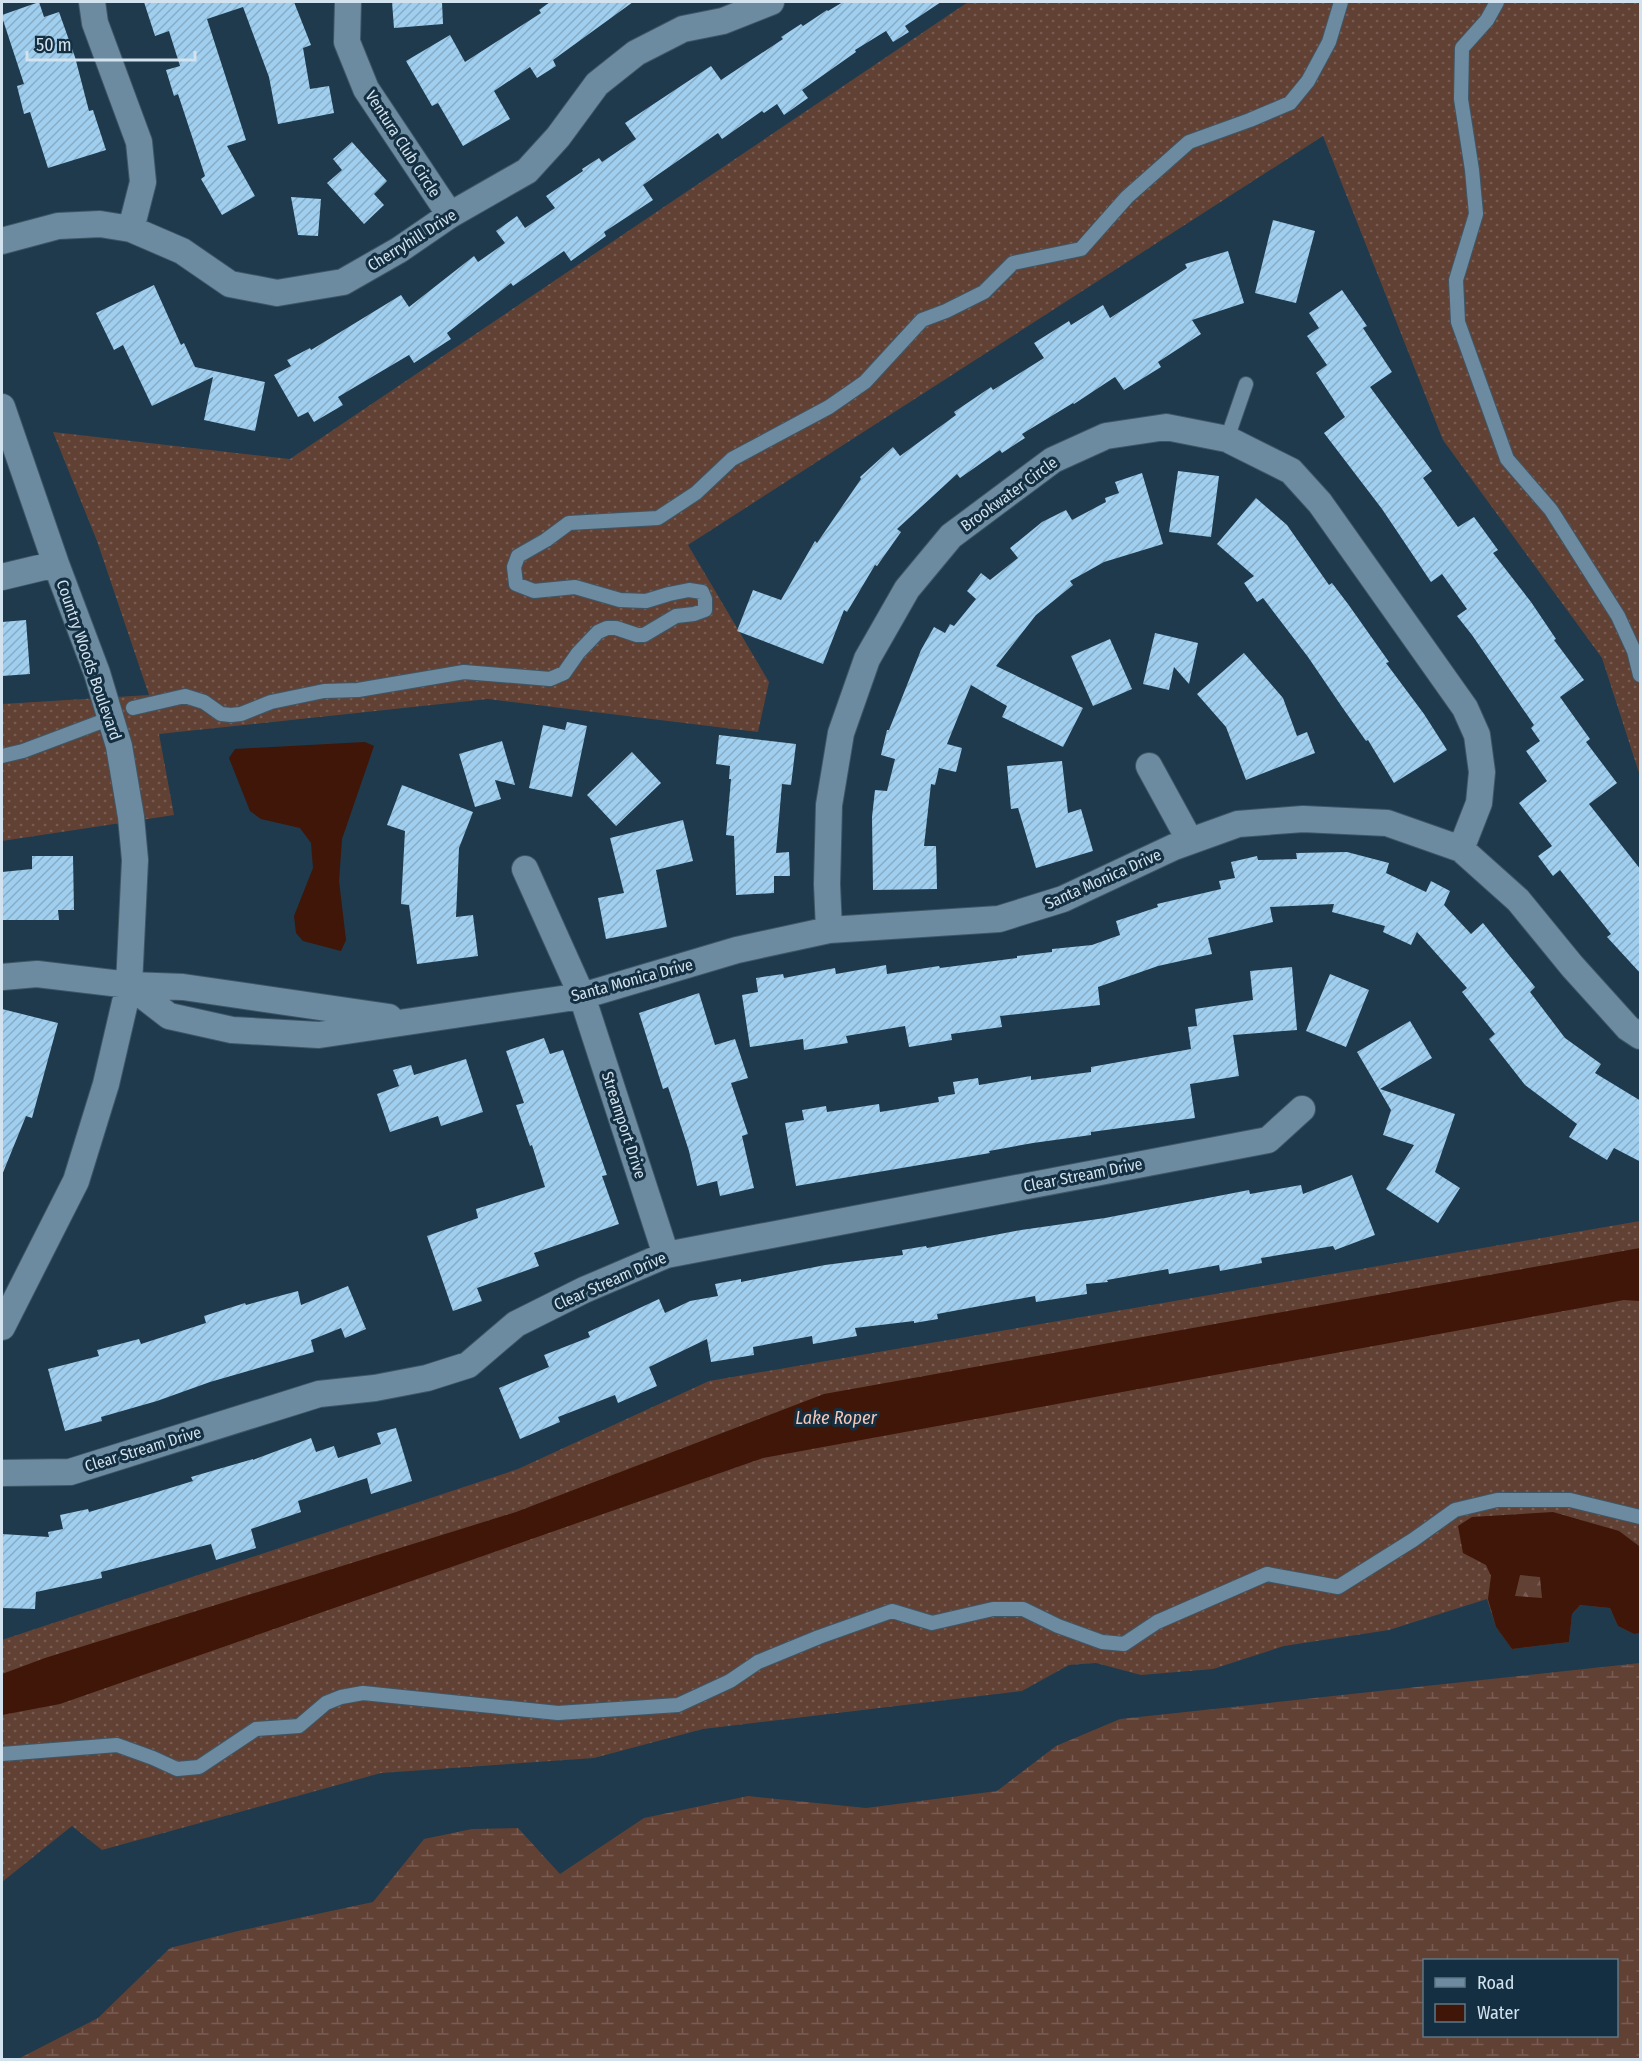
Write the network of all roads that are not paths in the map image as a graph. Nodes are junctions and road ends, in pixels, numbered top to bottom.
1 (92, 2) edge
2 (348, 2) edge
3 (771, 2) edge
4 (1341, 2) edge
5 (1497, 2) edge
6 (450, 215) junction
7 (131, 230) junction
8 (2, 240) edge
9 (1246, 384) dead end
10 (2, 407) edge
11 (1227, 439) junction
12 (56, 564) junction
13 (2, 577) edge
14 (1641, 675) edge
15 (122, 713) junction
16 (2, 756) edge
17 (1149, 766) dead end
18 (1191, 841) junction
19 (1461, 849) junction
20 (525, 869) dead end
21 (829, 930) junction
22 (2, 977) edge
23 (129, 985) junction
24 (582, 996) junction
25 (416, 1021) junction
26 (1641, 1036) edge
27 (1302, 1108) dead end
28 (666, 1255) junction
29 (2, 1327) edge
30 (2, 1473) edge
31 (1641, 1517) edge
32 (2, 1754) edge

1 - 7 street
2 - 6 street, Ventura Club Circle
3 - 6 street, Cherryhill Drive
4 - 15 lane
5 - 14 lane
6 - 7 street, Cherryhill Drive
7 - 8 street, Cherryhill Drive
9 - 11 lane
10 - 12 street, Country Woods Boulevard
11 - 19 street, Brookwater Circle
11 - 21 street, Brookwater Circle
12 - 13 street
12 - 15 street, Country Woods Boulevard
15 - 16 lane
15 - 23 street, Country Woods Boulevard
17 - 18 street
18 - 19 street, Santa Monica Drive
18 - 21 street, Santa Monica Drive
19 - 26 street, Santa Monica Drive
20 - 24 street, Streamport Drive
21 - 24 street, Santa Monica Drive
22 - 23 street
23 - 25 street, Santa Monica Drive
23 - 25 street, Santa Monica Drive
23 - 29 street, Country Woods Boulevard
24 - 25 street, Santa Monica Drive
24 - 28 street, Streamport Drive
27 - 28 street, Clear Stream Drive
28 - 30 street, Clear Stream Drive
31 - 32 lane

